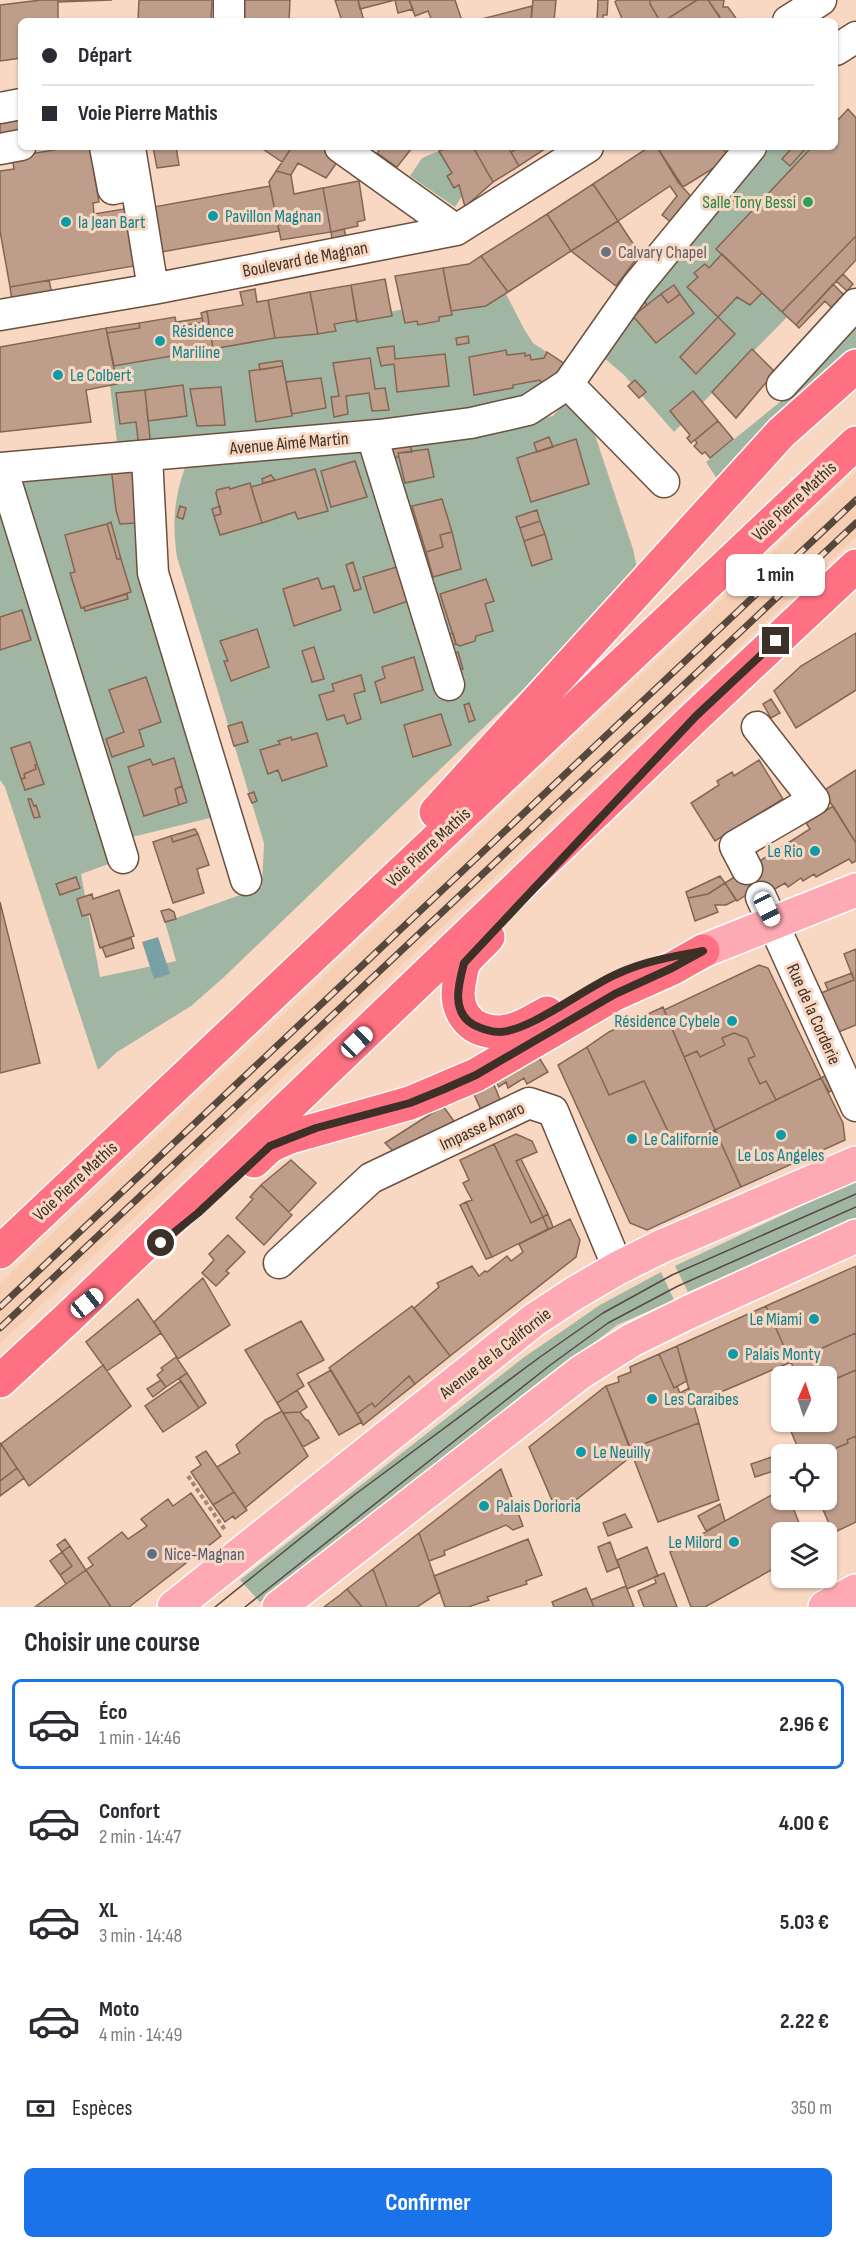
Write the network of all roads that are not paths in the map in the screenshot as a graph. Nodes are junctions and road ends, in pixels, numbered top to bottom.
1 (229, 0) edge
2 (821, 0) edge
3 (229, 18) edge
4 (793, 18) edge
5 (856, 37) edge
6 (838, 49) edge
7 (18, 105) edge
8 (0, 108) edge
9 (18, 146) edge
10 (0, 149) edge
11 (118, 150) edge
12 (344, 150) edge
13 (583, 150) edge
14 (749, 150) edge
15 (418, 221) dead end
16 (456, 230) junction
17 (153, 289) junction
18 (856, 304) edge
19 (0, 315) edge
20 (856, 366) edge
21 (568, 384) junction
22 (782, 385) dead end
23 (372, 436) junction
24 (856, 443) edge
25 (147, 456) junction
26 (1, 468) edge
27 (664, 482) dead end
28 (856, 566) edge
29 (449, 685) dead end
30 (696, 716) junction
31 (756, 727) dead end
32 (123, 858) dead end
33 (747, 869) dead end
34 (246, 880) dead end
35 (856, 890) edge
36 (767, 909) junction
37 (703, 951) junction
38 (275, 993) junction
39 (847, 1061) edge
40 (856, 1106) edge
41 (856, 1163) edge
42 (856, 1236) edge
43 (0, 1252) edge
44 (279, 1263) dead end
45 (618, 1268) junction
46 (68, 1318) junction
47 (0, 1382) edge
48 (856, 1591) edge
49 (186, 1603) edge
50 (279, 1607) edge
51 (825, 1607) edge

1 - 3 street
2 - 4 street
5 - 6 street
7 - 8 street
9 - 10 street
11 - 17 street
12 - 16 street
13 - 16 street, Boulevard de Magnan
14 - 21 street, Avenue Aimé Martin
15 - 16 street
16 - 17 street, Boulevard de Magnan
17 - 19 street, Boulevard de Magnan
18 - 22 street
20 - 38 highway
21 - 23 street, Avenue Aimé Martin
21 - 27 street
23 - 25 street, Avenue Aimé Martin
23 - 29 street
24 - 38 highway, Voie Pierre Mathis
25 - 26 street, Avenue Aimé Martin
25 - 34 street
26 - 32 street
28 - 30 highway
30 - 37 highway
30 - 46 highway
31 - 33 street
35 - 36 main road
36 - 37 main road
36 - 39 street, Rue de la Corderie
37 - 46 highway
38 - 43 highway, Voie Pierre Mathis
39 - 40 street, Rue de la Corderie
41 - 45 main road, Avenue de la Californie
42 - 50 main road
44 - 45 street, Impasse Amaro
45 - 49 main road, Avenue de la Californie
46 - 47 highway
48 - 51 main road

